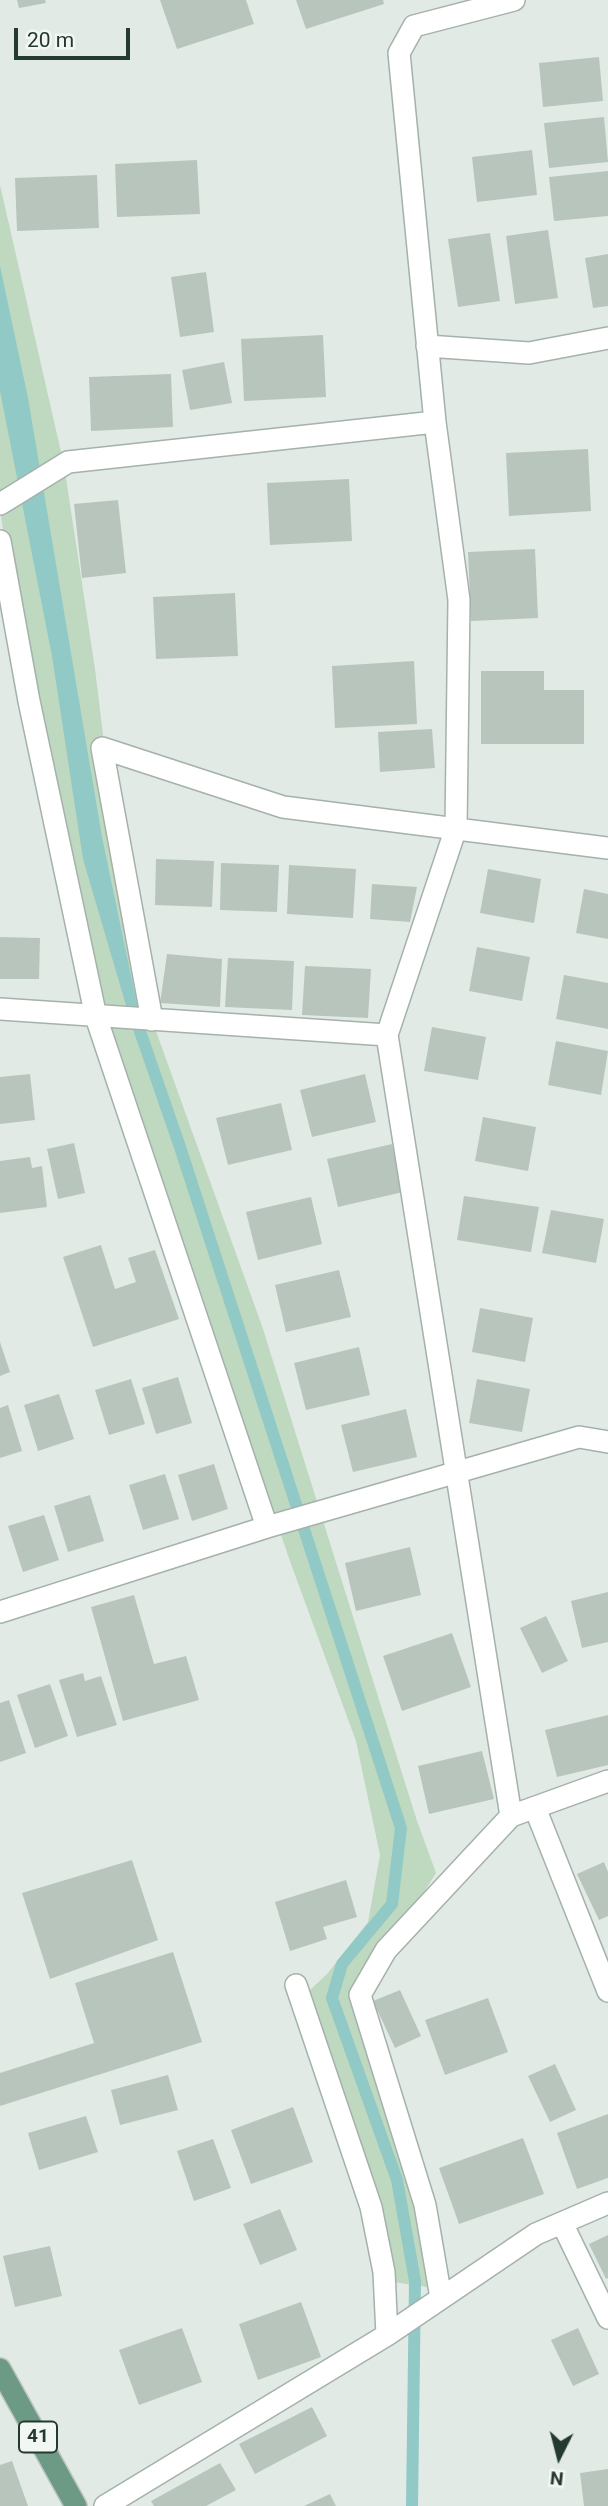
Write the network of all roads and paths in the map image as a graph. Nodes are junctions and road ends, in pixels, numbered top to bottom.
1 (514, 0) edge
2 (608, 338) edge
3 (427, 346) junction
4 (435, 422) junction
5 (0, 505) edge
6 (0, 541) edge
7 (456, 828) junction
8 (608, 848) edge
9 (0, 1009) edge
10 (96, 1017) junction
11 (152, 1020) junction
12 (387, 1035) junction
13 (608, 1441) edge
14 (456, 1472) junction
15 (267, 1527) junction
16 (0, 1612) edge
17 (608, 1781) edge
18 (535, 1808) junction
19 (511, 1816) junction
20 (296, 1985) dead end
21 (608, 1991) edge
22 (608, 2203) edge
23 (562, 2223) junction
24 (441, 2298) junction
25 (608, 2318) edge
26 (387, 2335) junction
27 (0, 2369) edge
28 (76, 2506) edge
29 (104, 2506) edge

1 - 3 street
2 - 3 street
3 - 4 street
4 - 5 street
4 - 7 street
6 - 10 street
7 - 8 street
7 - 11 street
7 - 12 street
9 - 10 street
10 - 11 street
10 - 15 street
11 - 12 street
12 - 14 street
13 - 14 street
14 - 15 street
14 - 19 street
15 - 16 street
17 - 18 street
18 - 19 street
18 - 21 street
19 - 24 street
20 - 26 street
22 - 23 street
23 - 24 street
23 - 25 street
24 - 26 street
26 - 29 street
27 - 28 main road, 41

